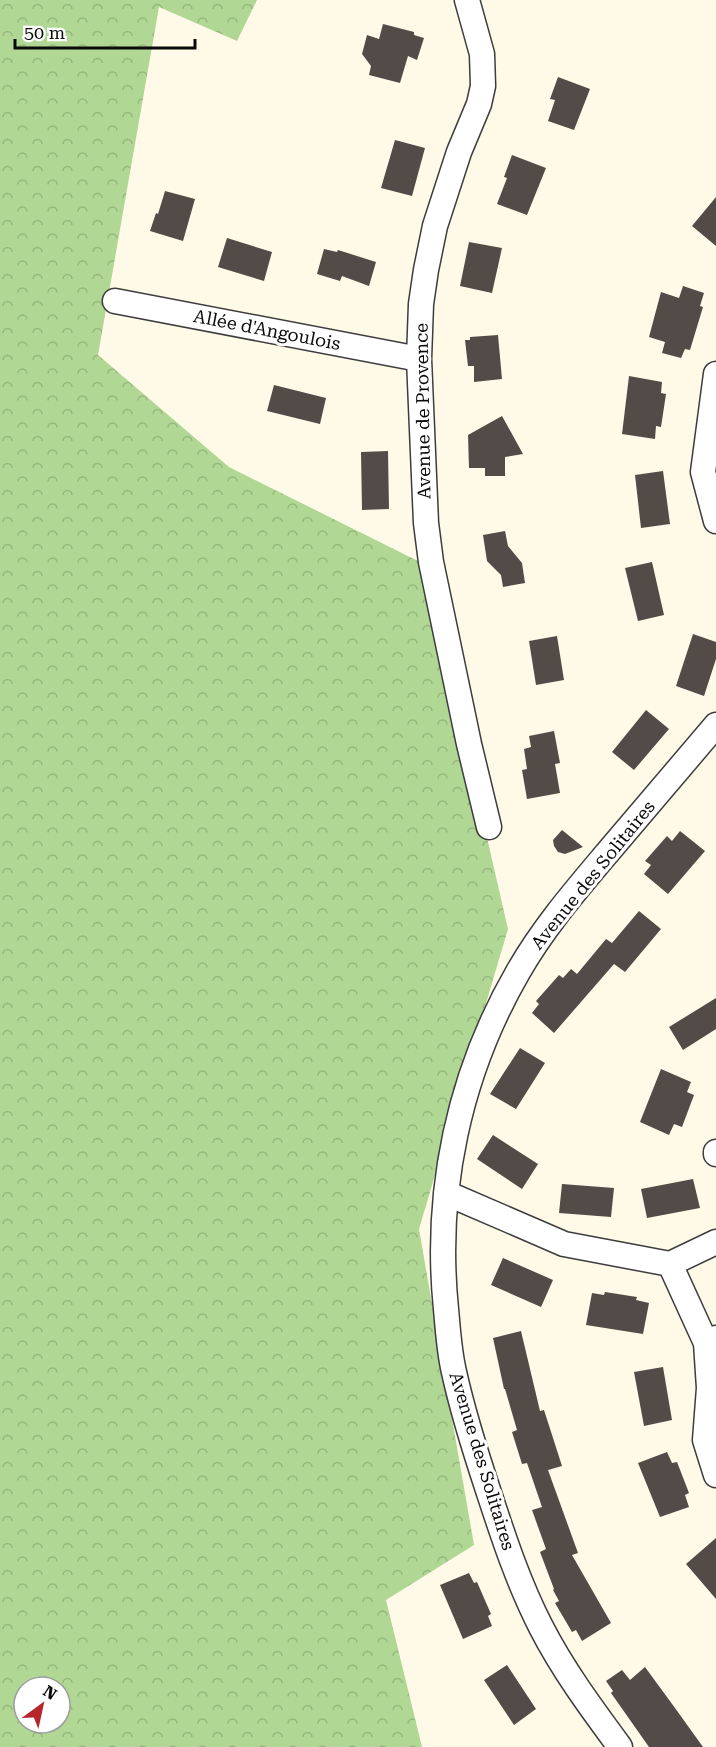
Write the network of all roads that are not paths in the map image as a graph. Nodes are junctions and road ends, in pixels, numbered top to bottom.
1 (467, 0) edge
2 (116, 301) dead end
3 (419, 359) junction
4 (716, 374) edge
5 (716, 521) edge
6 (716, 725) edge
7 (489, 828) dead end
8 (446, 1193) junction
9 (716, 1242) edge
10 (670, 1264) junction
11 (711, 1340) edge
12 (716, 1474) edge
13 (620, 1747) edge

1 - 3 street, Avenue de Provence
2 - 3 street, Allée d'Angoulois
3 - 7 street, Avenue de Provence
4 - 5 street
6 - 8 street, Avenue des Solitaires
8 - 10 street
8 - 13 street, Avenue des Solitaires
9 - 10 street
10 - 11 street
11 - 12 street

